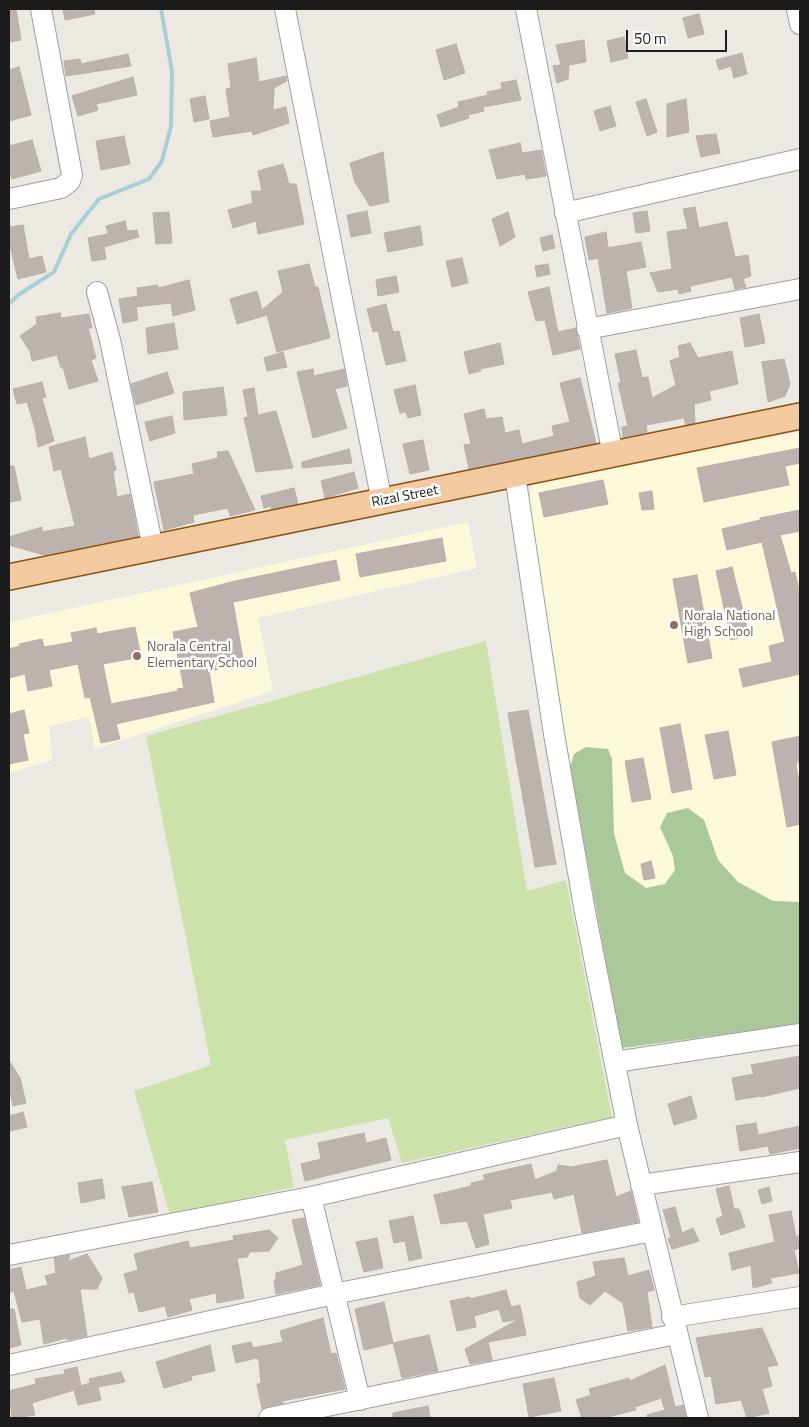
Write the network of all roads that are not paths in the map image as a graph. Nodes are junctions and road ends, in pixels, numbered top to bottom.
1 (41, 9) edge
2 (285, 9) edge
3 (526, 9) edge
4 (797, 9) edge
5 (800, 24) edge
6 (800, 159) edge
7 (9, 199) edge
8 (565, 213) junction
9 (800, 289) edge
10 (97, 292) dead end
11 (587, 329) junction
12 (800, 416) edge
13 (614, 456) junction
14 (515, 475) junction
15 (382, 502) junction
16 (153, 548) junction
17 (9, 577) edge
18 (800, 1034) edge
19 (615, 1062) junction
20 (627, 1125) junction
21 (800, 1162) edge
22 (641, 1184) junction
23 (311, 1196) junction
24 (652, 1231) junction
25 (9, 1255) edge
26 (334, 1294) junction
27 (800, 1297) edge
28 (674, 1325) junction
29 (9, 1365) edge
30 (360, 1400) junction
31 (269, 1418) edge
32 (698, 1418) edge

1 - 7 street
2 - 15 street
3 - 8 street
4 - 5 street
6 - 8 street
8 - 11 street
9 - 11 street
10 - 16 street
11 - 13 street
12 - 13 main road, Rizal Street
13 - 14 main road, Rizal Street
14 - 15 main road, Rizal Street
14 - 19 street
15 - 16 main road, Rizal Street
16 - 17 main road, Rizal Street
18 - 19 street
19 - 20 street
20 - 22 street
20 - 23 street
21 - 22 street
22 - 24 street
23 - 25 street
23 - 26 street
24 - 26 street
24 - 28 street
26 - 29 street
26 - 30 street
27 - 28 street
28 - 30 street
28 - 32 street
30 - 31 street

